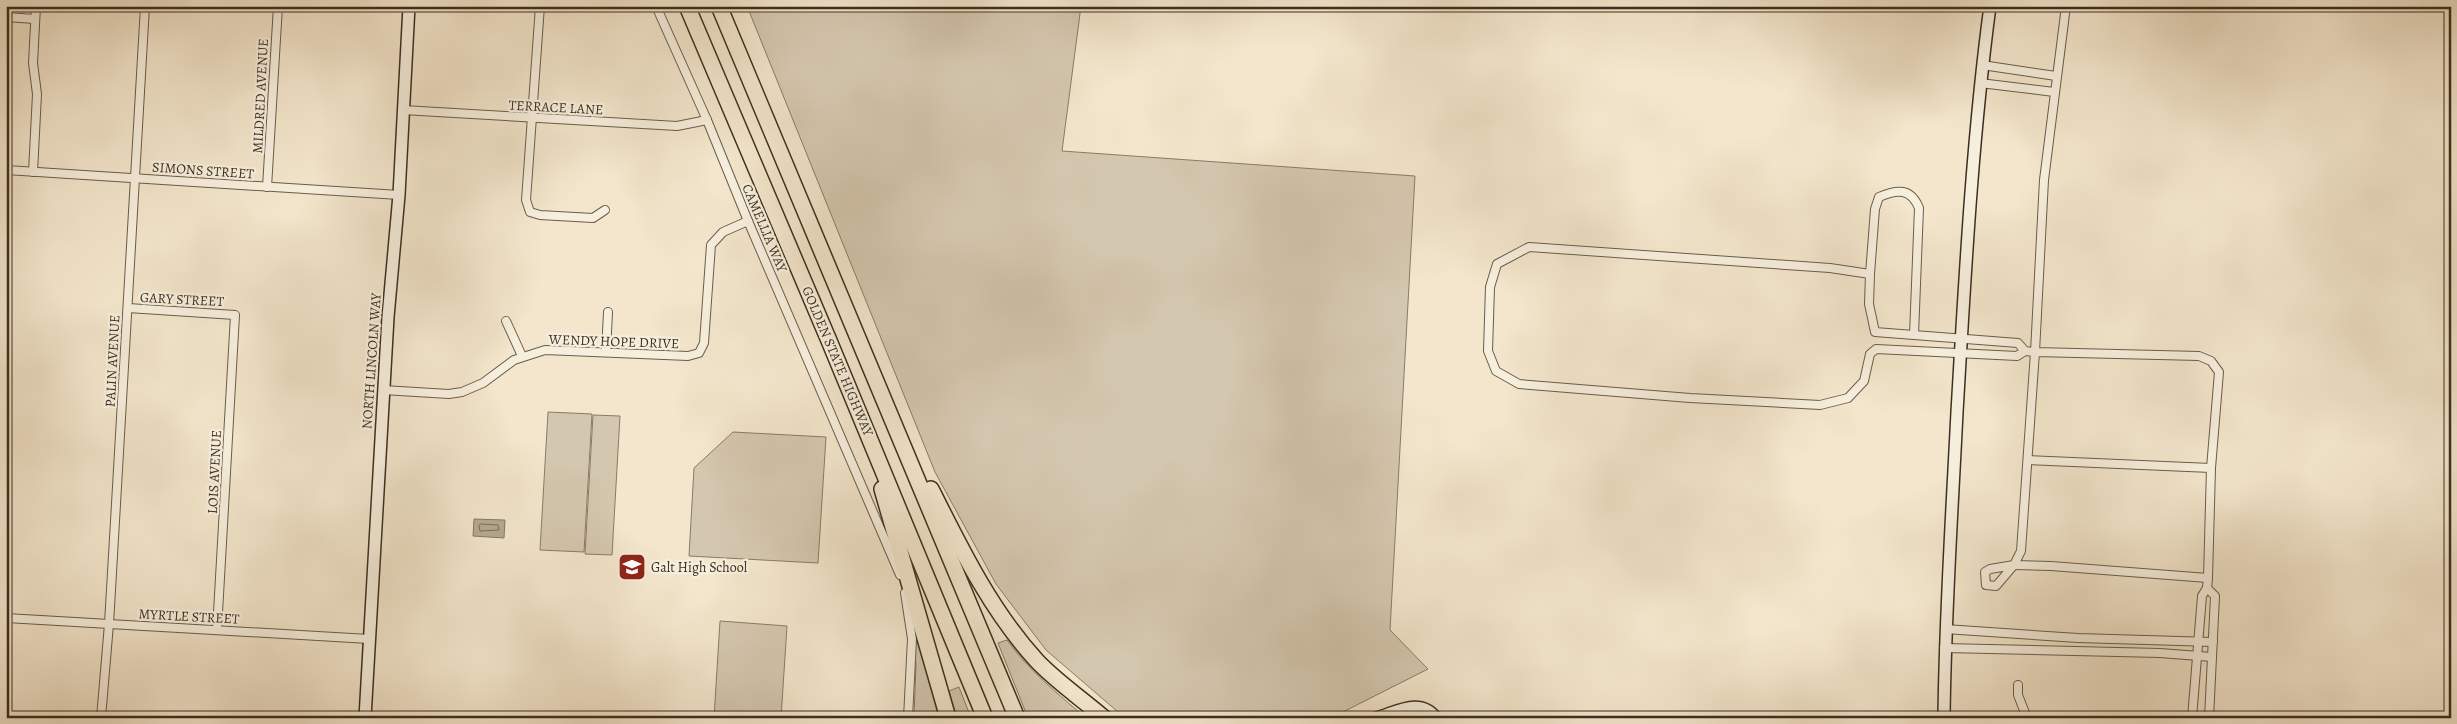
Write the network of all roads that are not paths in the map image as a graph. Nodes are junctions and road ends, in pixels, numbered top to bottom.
1 (36, 6) edge
2 (146, 6) edge
3 (278, 6) edge
4 (410, 6) edge
5 (540, 6) edge
6 (656, 6) edge
7 (686, 6) edge
8 (719, 6) edge
9 (726, 6) edge
10 (1990, 6) edge
11 (2066, 6) edge
12 (6, 17) edge
13 (35, 19) junction
14 (1982, 65) junction
15 (745, 69) junction
16 (2056, 76) junction
17 (1980, 83) junction
18 (2054, 92) junction
19 (403, 110) junction
20 (534, 118) junction
21 (708, 120) junction
22 (6, 170) edge
23 (33, 172) junction
24 (135, 179) junction
25 (267, 187) junction
26 (399, 195) junction
27 (605, 210) dead end
28 (748, 221) junction
29 (1870, 274) junction
30 (128, 308) junction
31 (608, 312) dead end
32 (235, 314) joint
33 (506, 321) dead end
34 (1914, 335) junction
35 (1961, 339) junction
36 (2025, 351) junction
37 (606, 352) junction
38 (2035, 352) junction
39 (1960, 354) junction
40 (522, 356) junction
41 (875, 378) junction
42 (384, 390) junction
43 (860, 414) junction
44 (2028, 460) junction
45 (2211, 468) junction
46 (2208, 578) junction
47 (2208, 588) junction
48 (6, 618) edge
49 (109, 624) junction
50 (1945, 629) junction
51 (217, 630) junction
52 (370, 639) junction
53 (2199, 642) junction
54 (2213, 642) junction
55 (1944, 648) junction
56 (2198, 656) junction
57 (2212, 657) junction
58 (2018, 685) dead end
59 (1396, 714) edge
60 (101, 718) edge
61 (365, 718) edge
62 (908, 718) edge
63 (948, 718) edge
64 (985, 718) edge
65 (1017, 718) edge
66 (1104, 718) edge
67 (1376, 718) edge
68 (1436, 718) edge
69 (1944, 718) edge
70 (2027, 718) edge
71 (2192, 718) edge
72 (2209, 718) edge

1 - 13 street
2 - 24 street, PALIN AVENUE
3 - 25 street, MILDRED AVENUE
4 - 19 street, NORTH LINCOLN WAY
5 - 20 street
6 - 21 street, CAMELLIA WAY
7 - 43 highway, GOLDEN STATE HIGHWAY
8 - 15 highway, GOLDEN STATE HIGHWAY
9 - 15 highway
10 - 14 street
11 - 16 street
12 - 13 street
13 - 23 street
14 - 16 street
14 - 17 street
15 - 41 highway, GOLDEN STATE HIGHWAY
16 - 18 street
17 - 18 street
17 - 35 street
18 - 38 street
19 - 20 street, TERRACE LANE
19 - 26 street, NORTH LINCOLN WAY
20 - 21 street, TERRACE LANE
20 - 27 street
21 - 28 street, CAMELLIA WAY
22 - 23 street, SIMONS STREET
23 - 24 street, SIMONS STREET
24 - 25 street, SIMONS STREET
24 - 30 street, PALIN AVENUE
25 - 26 street, SIMONS STREET
26 - 42 street, NORTH LINCOLN WAY
28 - 37 street, WENDY HOPE DRIVE
28 - 62 street, CAMELLIA WAY
29 - 34 street
29 - 34 street
29 - 39 street
30 - 32 street, GARY STREET
30 - 49 street, PALIN AVENUE
31 - 37 street
32 - 51 street, LOIS AVENUE
33 - 40 street
34 - 35 street
35 - 36 street
35 - 39 street
36 - 38 street
36 - 39 street
37 - 40 street, WENDY HOPE DRIVE
38 - 44 street
38 - 45 street
39 - 50 street
40 - 42 street, WENDY HOPE DRIVE
41 - 65 highway, GOLDEN STATE HIGHWAY
41 - 66 highway
42 - 52 street, NORTH LINCOLN WAY
43 - 63 highway
43 - 64 highway, GOLDEN STATE HIGHWAY
44 - 45 street
44 - 46 street
45 - 46 street
46 - 47 street
47 - 53 street
47 - 54 street
48 - 49 street, MYRTLE STREET
49 - 51 street, MYRTLE STREET
49 - 60 street, PALIN AVENUE
50 - 53 street
50 - 55 street
51 - 52 street, MYRTLE STREET
52 - 61 street, NORTH LINCOLN WAY
53 - 54 street
53 - 56 street
54 - 57 street
55 - 56 street
55 - 69 street
56 - 57 street
56 - 71 street
57 - 72 street
58 - 70 street
59 - 67 street
59 - 68 street

